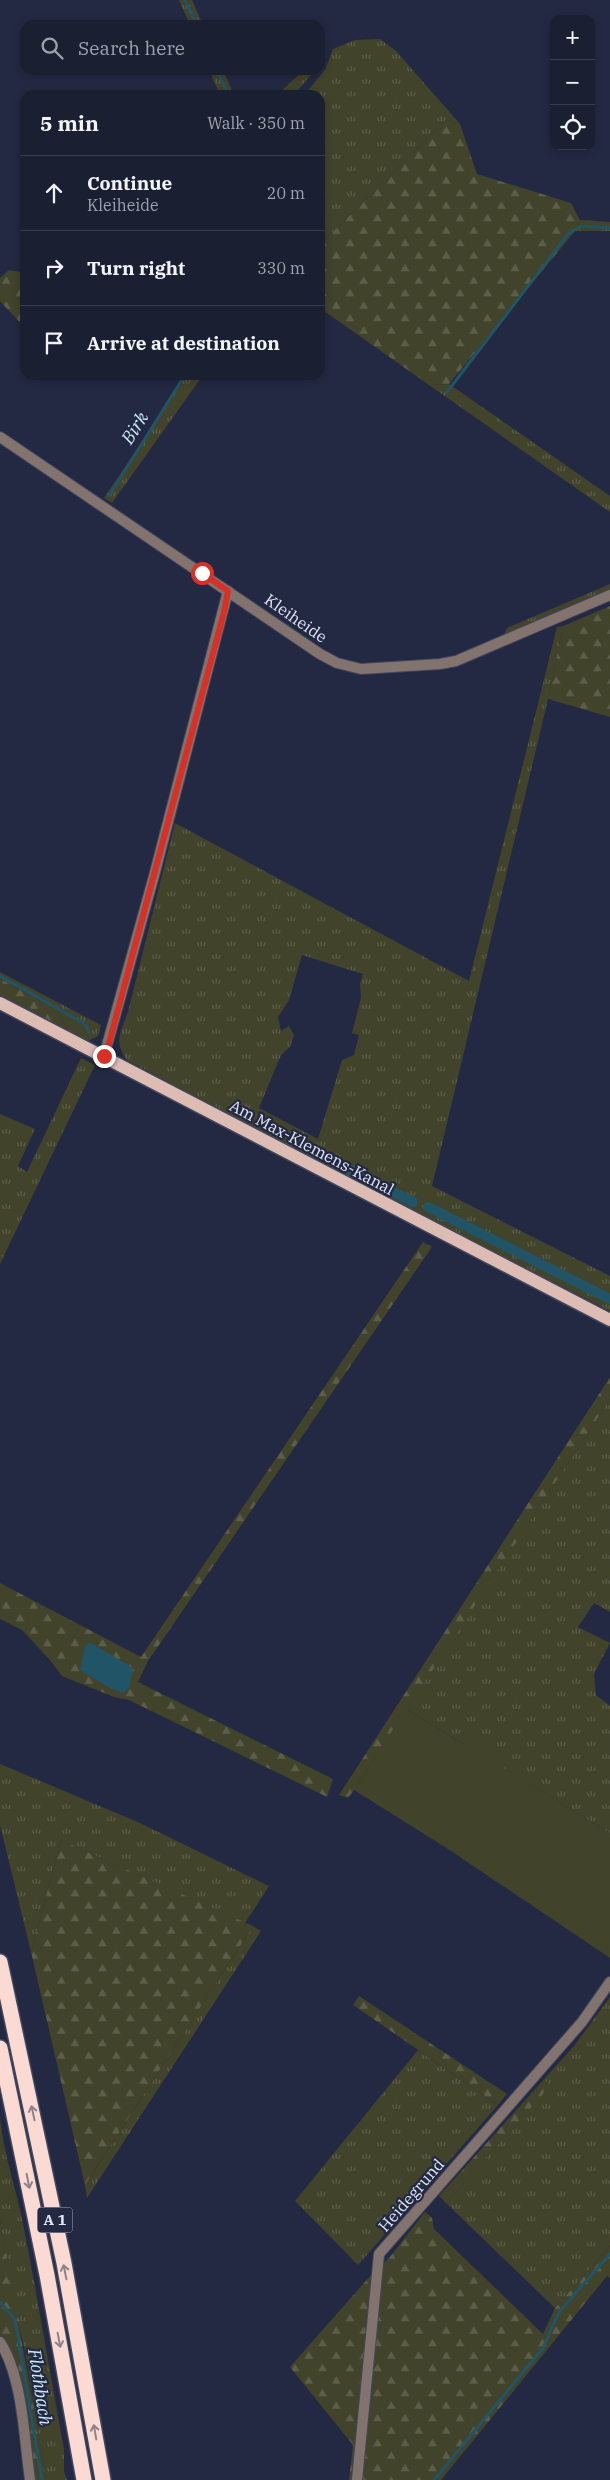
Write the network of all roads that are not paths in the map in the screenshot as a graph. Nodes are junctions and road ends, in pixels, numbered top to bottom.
1 (0, 437) edge
2 (228, 591) junction
3 (610, 595) edge
4 (0, 1003) edge
5 (104, 1056) junction
6 (610, 1320) edge
7 (0, 1962) edge
8 (610, 1982) edge
9 (0, 2048) edge
10 (0, 2342) edge
11 (30, 2480) edge
12 (84, 2480) edge
13 (103, 2480) edge
14 (357, 2480) edge

1 - 2 street, Kleiheide
2 - 3 street, Kleiheide
2 - 5 street
4 - 5 main road, Am Max-Klemens-Kanal
5 - 6 main road, Am Max-Klemens-Kanal
13 -> 7 highway, A 1
8 - 14 street, Heidegrund
9 -> 12 highway, A 1
10 - 11 street

